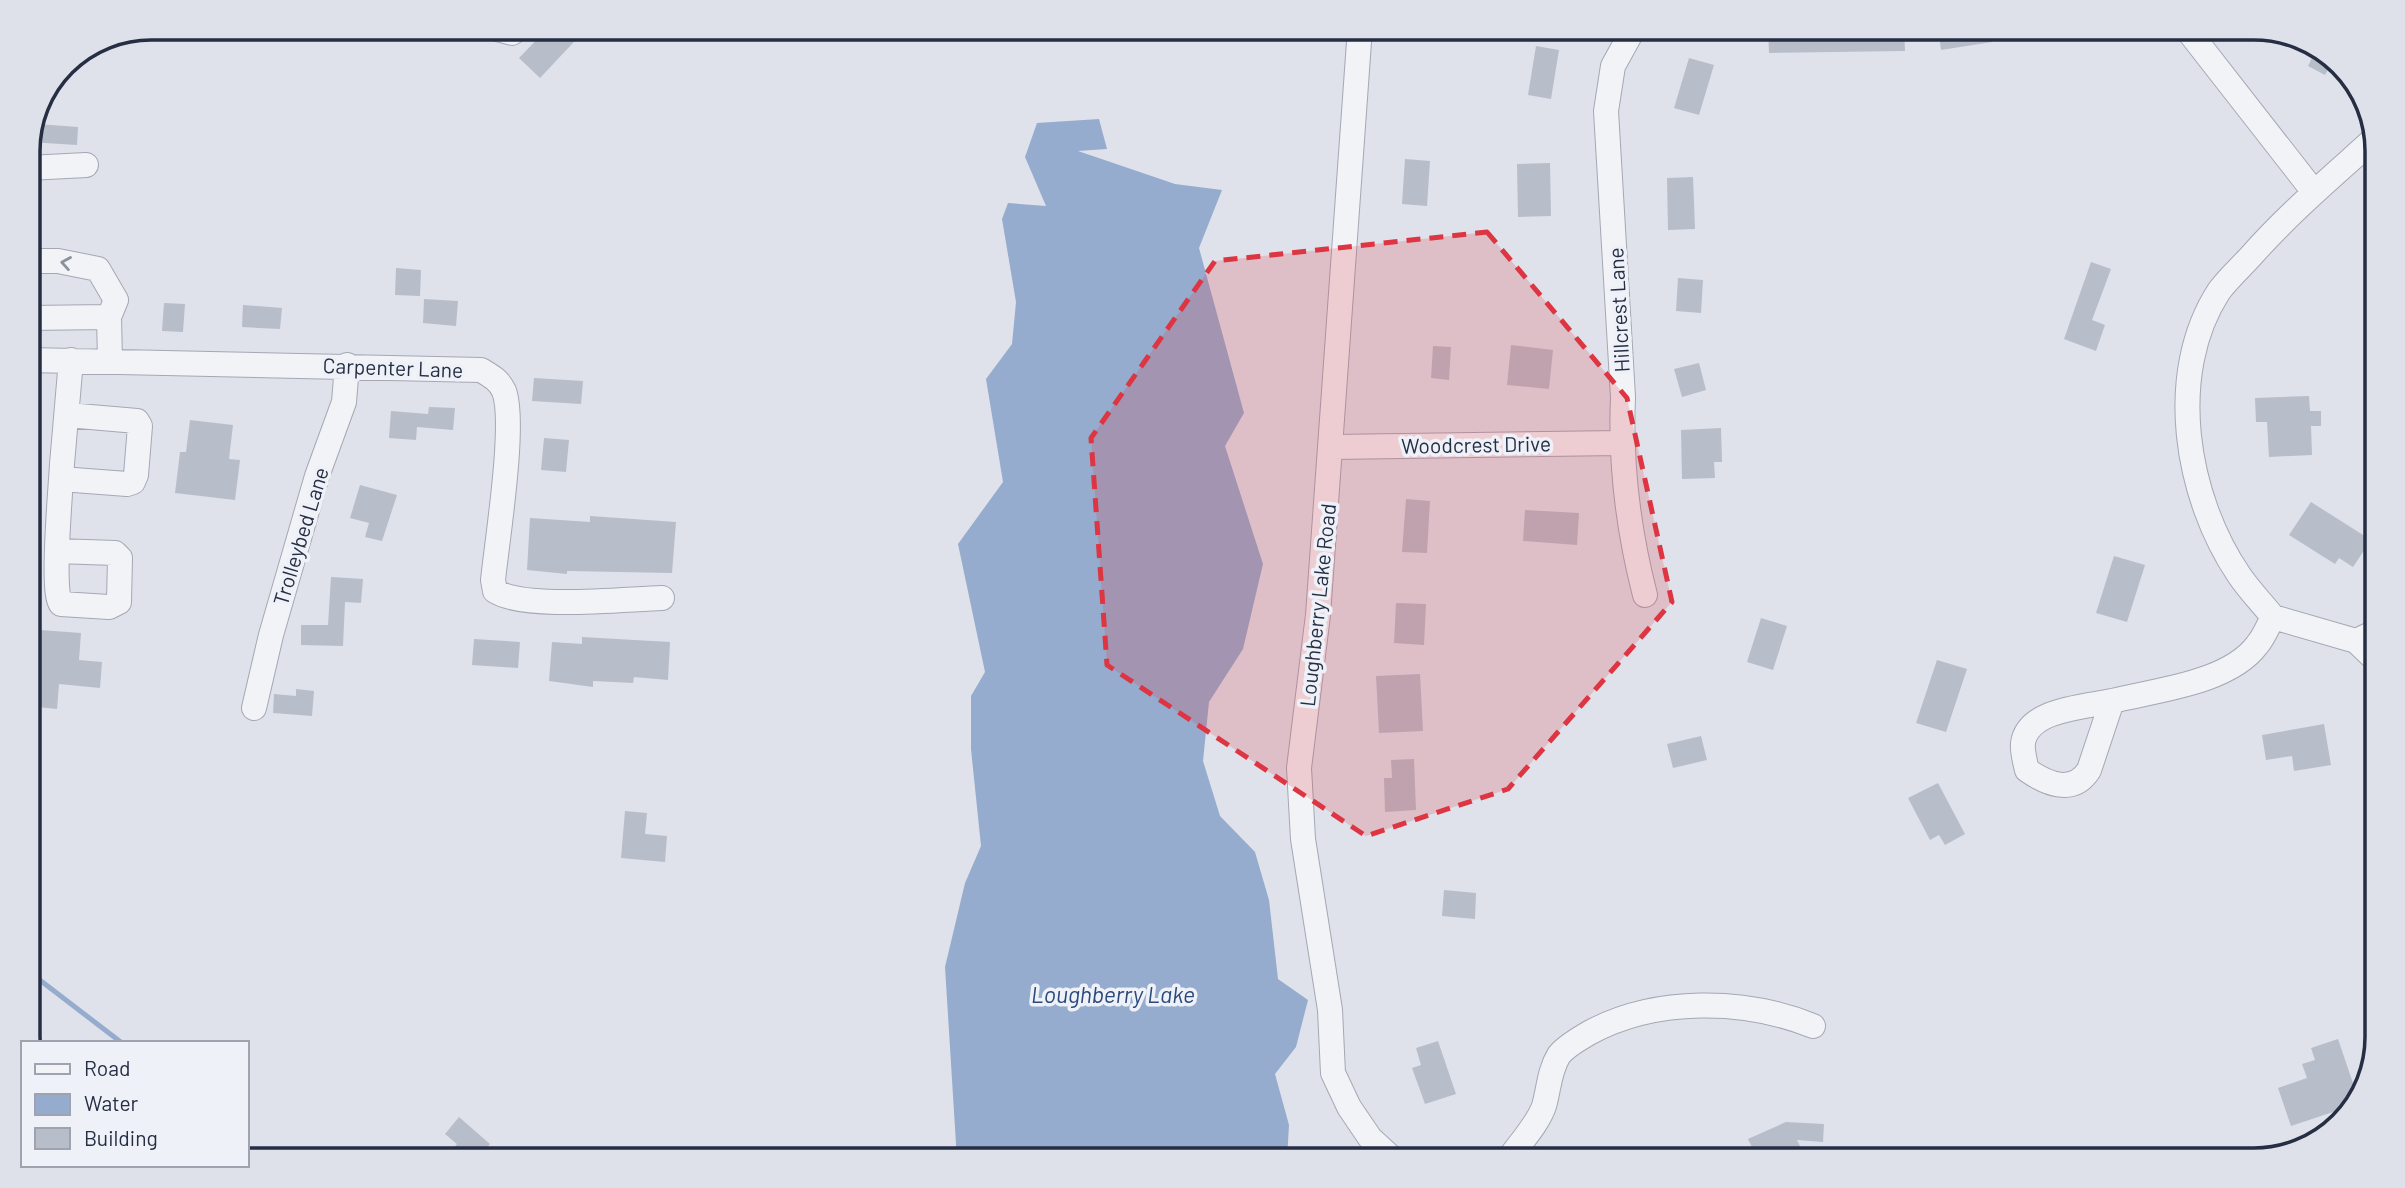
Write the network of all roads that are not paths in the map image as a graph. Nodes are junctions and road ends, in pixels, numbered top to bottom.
1 (1359, 40) edge
2 (1627, 40) edge
3 (2195, 40) edge
4 (2365, 147) edge
5 (86, 164) dead end
6 (40, 167) edge
7 (2314, 192) junction
8 (40, 261) edge
9 (109, 317) junction
10 (40, 318) edge
11 (40, 360) edge
12 (71, 360) junction
13 (110, 361) junction
14 (347, 365) junction
15 (66, 415) junction
16 (1621, 443) junction
17 (1332, 447) junction
18 (61, 479) junction
19 (57, 551) dead end
20 (1645, 595) dead end
21 (662, 598) dead end
22 (2273, 617) junction
23 (2365, 636) edge
24 (2112, 701) dead end
25 (254, 708) dead end
26 (1813, 1026) dead end
27 (1381, 1148) edge
28 (1516, 1148) edge

1 - 17 street, Loughberry Lake Road
2 - 16 street, Hillcrest Lane
3 - 7 street
4 - 7 street
5 - 6 street
7 - 22 street
9 -> 8 street
9 - 10 street
9 - 13 street
11 - 12 street, Carpenter Lane
12 - 13 street, Carpenter Lane
12 - 15 street
13 - 14 street, Carpenter Lane
14 - 21 street, Carpenter Lane
14 - 25 street, Trolleybed Lane
15 - 18 street
15 - 18 street
16 - 17 street, Woodcrest Drive
16 - 20 street, Hillcrest Lane
17 - 27 street, Loughberry Lake Road
18 - 19 street
22 - 23 street
22 - 24 street
26 - 28 street

